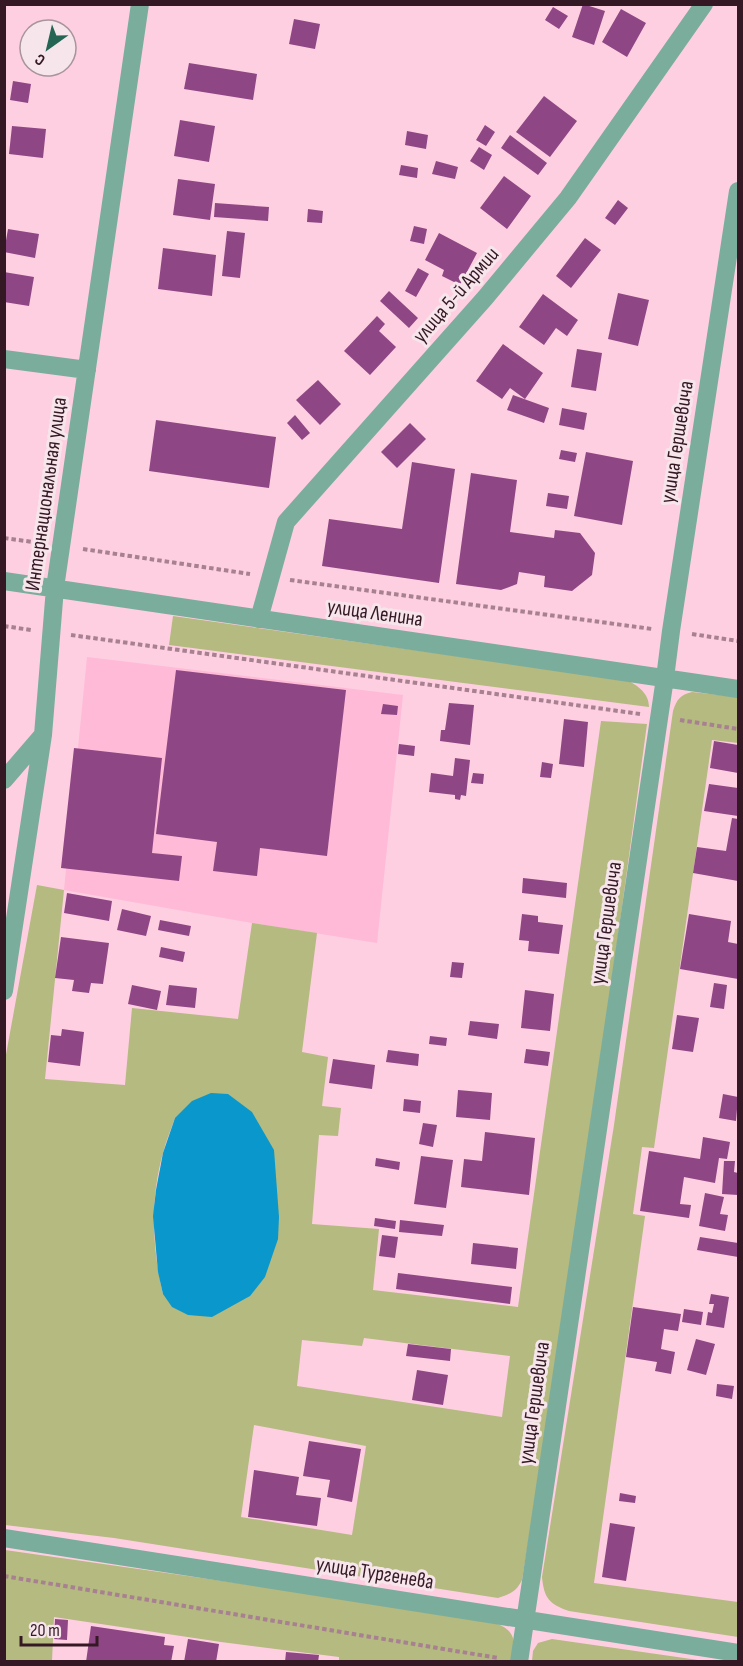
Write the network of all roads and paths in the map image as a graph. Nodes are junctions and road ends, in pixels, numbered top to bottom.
1 (140, 4) edge
2 (704, 4) edge
3 (738, 191) edge
4 (4, 359) edge
5 (87, 370) junction
6 (4, 538) edge
7 (62, 546) junction
8 (271, 577) junction
9 (4, 581) edge
10 (55, 588) junction
11 (259, 619) junction
12 (4, 627) edge
13 (671, 631) junction
14 (51, 633) junction
15 (738, 641) edge
16 (665, 678) junction
17 (738, 689) edge
18 (659, 717) junction
19 (738, 729) edge
20 (43, 735) junction
21 (4, 780) edge
22 (4, 991) edge
23 (4, 1538) edge
24 (4, 1576) edge
25 (525, 1620) junction
26 (738, 1653) edge
27 (519, 1661) edge

1 - 5 street, Интернациональная улица
2 - 8 street, улица 5-й Армии
3 - 13 street, улица Гершевича
4 - 5 street
5 - 7 street, Интернациональная улица
6 - 7 path
7 - 8 path
7 - 10 street, Интернациональная улица
8 - 11 street, улица 5-й Армии
8 - 13 path
9 - 10 street, улица Ленина
10 - 11 street, улица Ленина
10 - 14 street, Интернациональная улица
11 - 16 street, улица Ленина
12 - 14 path
13 - 15 path
13 - 16 street, улица Гершевича
14 - 18 path
14 - 20 street, Интернациональная улица
16 - 17 street, улица Ленина
16 - 18 street, улица Гершевича
18 - 19 path
18 - 25 street, улица Гершевича
20 - 21 street
20 - 22 street, Интернациональная улица
23 - 25 street, улица Тургенева
24 - 27 path
25 - 26 street, улица Тургенева
25 - 27 street, улица Гершевича

